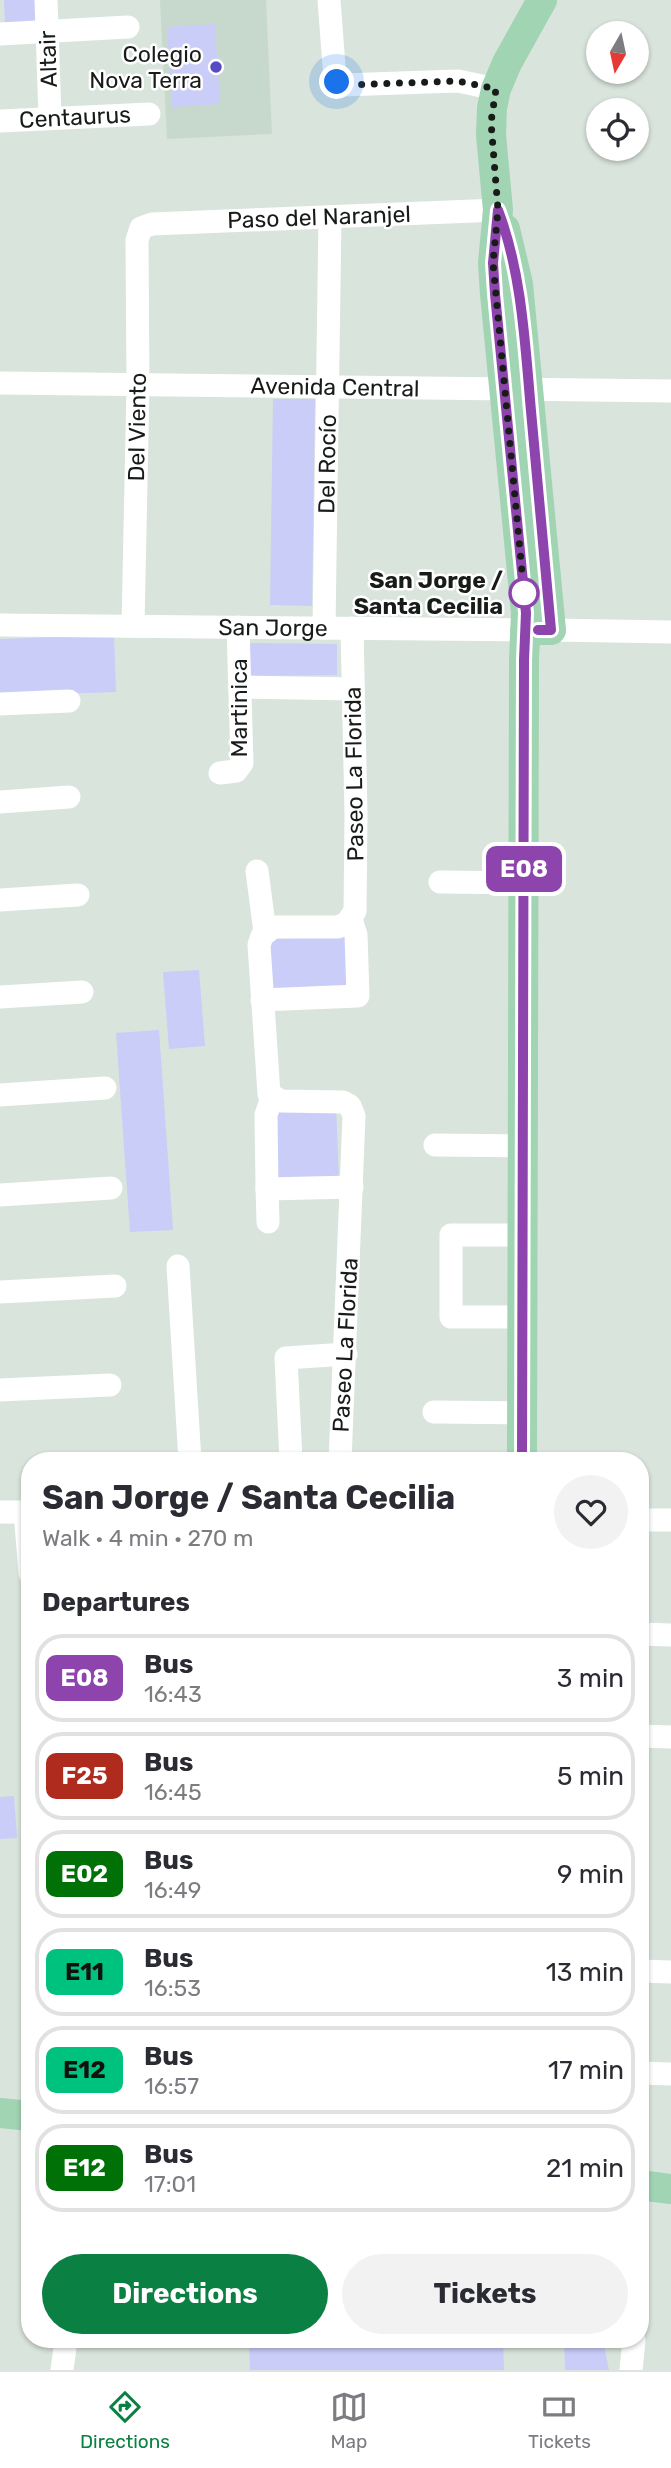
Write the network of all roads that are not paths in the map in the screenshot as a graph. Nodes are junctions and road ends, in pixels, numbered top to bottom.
1 (46, 0) edge
2 (329, 0) edge
3 (542, 0) edge
4 (128, 27) dead end
5 (47, 31) junction
6 (0, 33) edge
7 (496, 89) junction
8 (149, 114) dead end
9 (50, 118) junction
10 (0, 121) edge
11 (498, 210) junction
12 (330, 217) junction
13 (141, 228) joint
14 (0, 383) edge
15 (138, 384) junction
16 (328, 387) junction
17 (517, 389) junction
18 (671, 391) edge
19 (0, 625) edge
20 (133, 626) junction
21 (238, 627) junction
22 (324, 628) junction
23 (352, 628) junction
24 (538, 630) junction
25 (671, 632) edge
26 (240, 687) junction
27 (353, 689) junction
28 (69, 701) dead end
29 (0, 704) edge
30 (220, 773) dead end
31 (69, 797) dead end
32 (0, 802) edge
33 (257, 871) dead end
34 (440, 882) dead end
35 (524, 883) junction
36 (78, 895) dead end
37 (0, 900) edge
38 (351, 919) junction
39 (265, 932) junction
40 (82, 992) dead end
41 (0, 997) edge
42 (262, 1000) junction
43 (105, 1088) dead end
44 (0, 1095) edge
45 (272, 1097) junction
46 (435, 1145) dead end
47 (523, 1146) junction
48 (352, 1187) junction
49 (111, 1188) dead end
50 (267, 1189) junction
51 (0, 1195) edge
52 (268, 1222) dead end
53 (523, 1235) junction
54 (178, 1266) dead end
55 (115, 1286) dead end
56 (0, 1293) edge
57 (523, 1317) junction
58 (346, 1354) junction
59 (110, 1385) dead end
60 (0, 1390) edge
61 (434, 1412) dead end
62 (522, 1413) junction
63 (189, 1452) edge
64 (291, 1452) edge
65 (341, 1452) edge
66 (522, 1452) edge
67 (0, 1512) edge
68 (21, 1512) edge
69 (649, 1520) edge
70 (671, 1520) edge
71 (649, 1634) edge
72 (671, 1635) edge
73 (649, 1737) edge
74 (671, 1737) edge
75 (649, 1971) edge
76 (671, 1972) edge
77 (649, 2073) edge
78 (671, 2074) edge
79 (0, 2113) edge
80 (21, 2115) edge
81 (649, 2186) edge
82 (671, 2189) edge
83 (649, 2206) edge
84 (671, 2209) edge
85 (65, 2348) edge
86 (621, 2348) edge
87 (633, 2348) edge
88 (631, 2367) edge
89 (62, 2370) edge

1 - 5 street, Altair
2 - 7 street
3 - 7 main road
4 - 5 street
5 - 6 street
5 - 9 street, Altair
7 - 11 main road
8 - 9 street, Centaurus
9 - 10 street, Centaurus
11 - 12 street, Paso del Naranjel
11 - 17 main road
12 - 13 street, Paso del Naranjel
12 - 16 street, Del Rocío
13 - 15 street, Del Viento
14 - 15 street, Avenida Central
15 - 16 street, Avenida Central
15 - 20 street, Del Viento
16 - 17 street, Avenida Central
16 - 22 street, Del Rocío
17 - 18 street, Avenida Central
17 - 24 main road
19 - 20 street, San Jorge
20 - 21 street, San Jorge
21 - 22 street, San Jorge
21 - 26 street, Martinica
22 - 23 street, San Jorge
23 - 24 street, San Jorge
23 - 27 street, Paseo La Florida
24 - 25 street, San Jorge
24 - 35 main road
26 - 27 street
26 - 30 street, Martinica
27 - 38 street, Paseo La Florida
28 - 29 street
31 - 32 street
33 - 39 street
34 - 35 street
35 - 47 main road
36 - 37 street
38 - 39 street
38 - 42 street, Paseo La Florida
39 - 42 street
40 - 41 street
42 - 45 street
43 - 44 street
45 - 48 street, Paseo La Florida
45 - 50 street
46 - 47 street
47 - 53 main road
48 - 50 street
48 - 58 street, Paseo La Florida
49 - 51 street
50 - 52 street
53 - 57 main road
53 - 57 street
54 - 63 street
55 - 56 street
57 - 62 main road
58 - 64 street
58 - 65 street, Paseo La Florida
59 - 60 street
61 - 62 street
62 - 66 main road
67 - 68 street
69 - 70 street
71 - 72 street
73 - 74 street
75 - 76 street
77 - 78 street
79 - 80 main road
81 - 82 main road
83 - 84 main road
85 - 89 street
86 - 88 street
87 - 88 street

